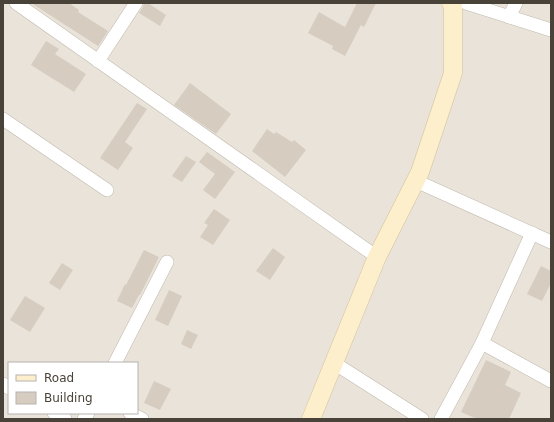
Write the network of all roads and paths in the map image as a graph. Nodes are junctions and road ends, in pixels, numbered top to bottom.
1 (16, 3) edge
2 (136, 3) edge
3 (452, 3) edge
4 (466, 3) edge
5 (516, 3) edge
6 (509, 17) junction
7 (551, 30) edge
8 (98, 61) junction
9 (3, 119) edge
10 (416, 180) junction
11 (107, 190) dead end
12 (532, 233) junction
13 (551, 242) edge
14 (377, 257) junction
15 (167, 262) dead end
16 (482, 343) junction
17 (116, 362) edge
18 (334, 363) junction
19 (551, 382) edge
20 (56, 414) edge
21 (132, 414) edge
22 (65, 419) edge
23 (142, 419) edge
24 (311, 419) edge
25 (422, 419) edge
26 (441, 419) edge

1 - 8 street
2 - 8 street
3 - 10 street
4 - 6 street
5 - 6 street
6 - 7 street
8 - 14 street
9 - 11 street
10 - 12 street
10 - 14 street
12 - 13 street
12 - 16 street
14 - 18 street
15 - 17 street
16 - 19 street
16 - 26 street
18 - 24 street
18 - 25 street
20 - 22 street
21 - 23 street

